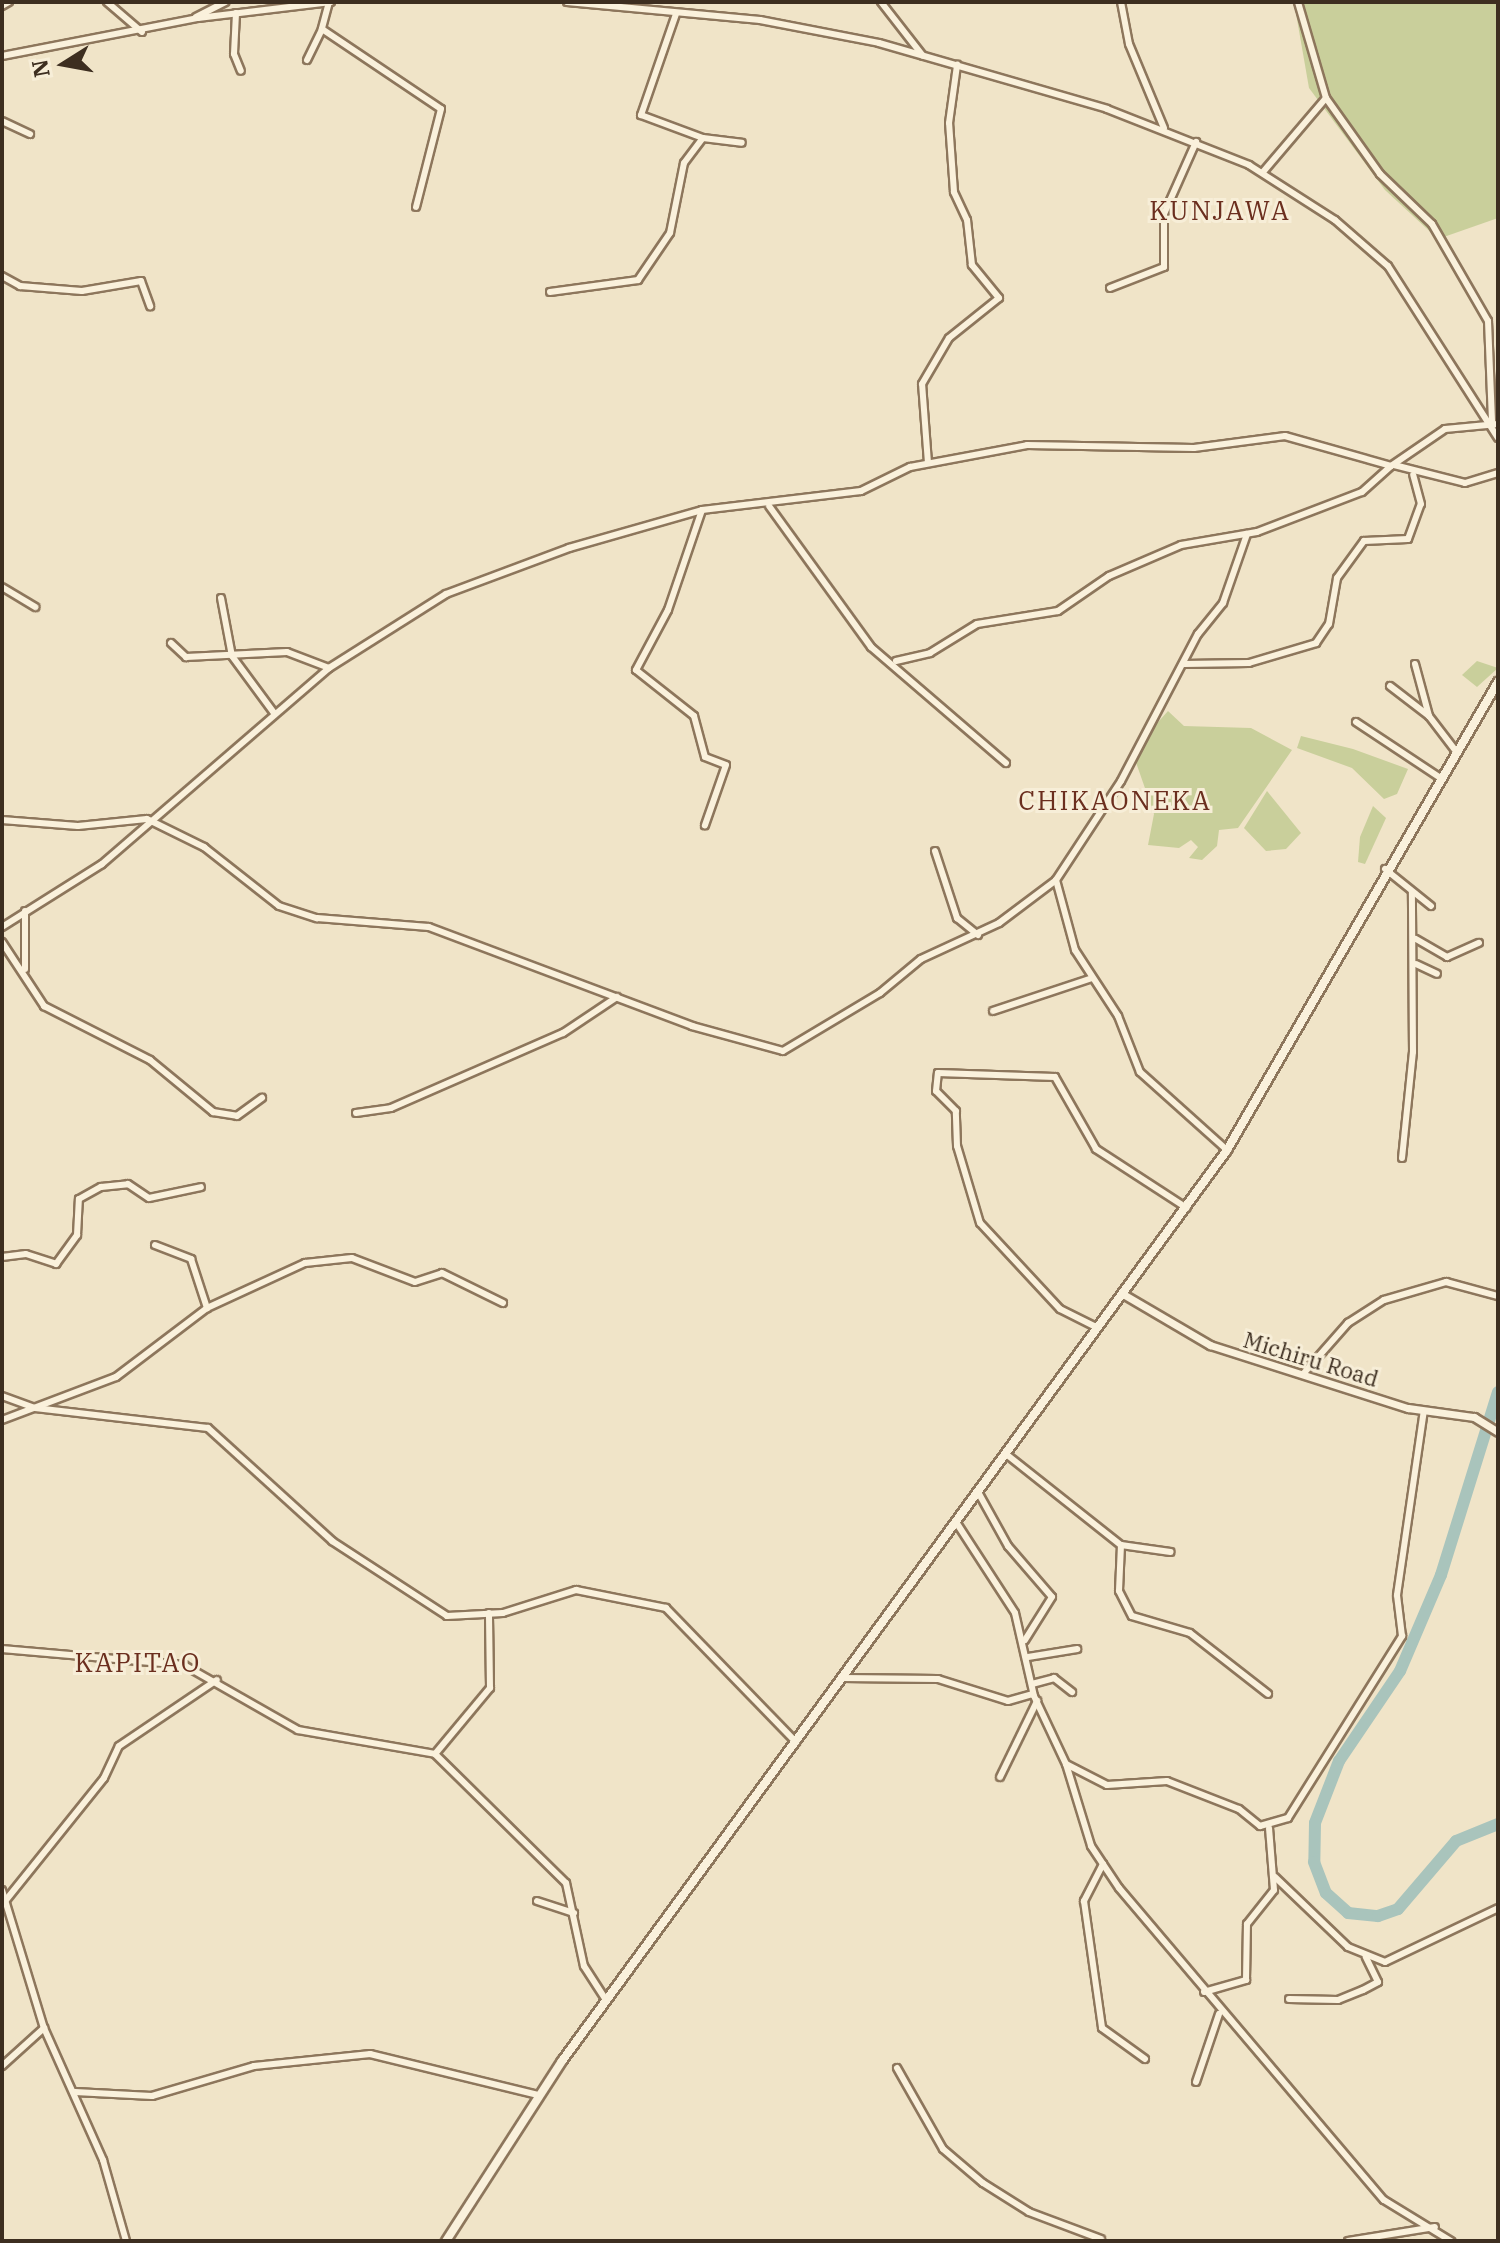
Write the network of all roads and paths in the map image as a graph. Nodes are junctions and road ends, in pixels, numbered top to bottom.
1 (9, 2) edge
2 (107, 2) edge
3 (225, 2) edge
4 (330, 2) edge
5 (567, 2) edge
6 (881, 2) edge
7 (1121, 2) edge
8 (1298, 2) edge
9 (2, 6) edge
10 (236, 13) junction
11 (676, 14) junction
12 (190, 20) junction
13 (322, 29) junction
14 (142, 32) junction
15 (2, 56) edge
16 (923, 56) junction
17 (307, 60) dead end
18 (957, 65) junction
19 (241, 71) dead end
20 (1326, 98) junction
21 (2, 121) edge
22 (1164, 128) junction
23 (30, 134) dead end
24 (703, 138) junction
25 (1196, 142) junction
26 (742, 143) dead end
27 (1263, 172) junction
28 (416, 207) dead end
29 (2, 276) edge
30 (1110, 288) dead end
31 (550, 292) dead end
32 (150, 306) dead end
33 (1492, 421) edge
34 (1498, 438) edge
35 (928, 463) junction
36 (1393, 466) junction
37 (1498, 473) edge
38 (1413, 475) junction
39 (769, 506) junction
40 (702, 510) junction
41 (1247, 534) junction
42 (2, 587) edge
43 (221, 598) dead end
44 (35, 607) dead end
45 (171, 643) dead end
46 (232, 656) junction
47 (896, 661) junction
48 (1184, 664) junction
49 (1415, 664) dead end
50 (329, 668) junction
51 (1498, 682) edge
52 (1390, 686) dead end
53 (274, 713) junction
54 (1429, 716) junction
55 (1356, 722) dead end
56 (1455, 750) junction
57 (1006, 763) dead end
58 (1439, 777) junction
59 (147, 819) junction
60 (2, 820) edge
61 (705, 825) dead end
62 (935, 851) dead end
63 (1385, 869) junction
64 (1056, 880) junction
65 (1412, 892) junction
66 (1431, 906) dead end
67 (25, 911) junction
68 (2, 927) edge
69 (978, 935) junction
70 (1416, 939) junction
71 (2, 942) edge
72 (1479, 943) dead end
73 (1416, 964) junction
74 (25, 969) junction
75 (1437, 974) dead end
76 (1092, 978) junction
77 (617, 997) junction
78 (993, 1011) dead end
79 (262, 1098) dead end
80 (356, 1113) dead end
81 (1227, 1150) junction
82 (1402, 1158) dead end
83 (201, 1187) dead end
84 (1187, 1208) junction
85 (155, 1245) dead end
86 (2, 1257) edge
87 (1123, 1294) junction
88 (1498, 1296) edge
89 (503, 1303) dead end
90 (207, 1308) junction
91 (1096, 1327) junction
92 (1304, 1373) junction
93 (2, 1396) edge
94 (35, 1408) junction
95 (1424, 1411) junction
96 (2, 1420) edge
97 (1498, 1432) edge
98 (1006, 1454) junction
99 (978, 1492) junction
100 (956, 1522) junction
101 (1121, 1545) junction
102 (1171, 1552) dead end
103 (489, 1613) junction
104 (503, 1613) junction
105 (495, 1628) junction
106 (1025, 1640) junction
107 (2, 1649) edge
108 (1077, 1649) dead end
109 (1028, 1657) junction
110 (843, 1678) junction
111 (217, 1680) junction
112 (1032, 1684) junction
113 (1072, 1692) dead end
114 (1033, 1694) junction
115 (1268, 1694) dead end
116 (1037, 1701) junction
117 (796, 1742) junction
118 (435, 1754) junction
119 (1066, 1764) junction
120 (1000, 1777) dead end
121 (1269, 1828) junction
122 (1103, 1864) junction
123 (1275, 1877) junction
124 (2, 1890) edge
125 (6, 1900) junction
126 (537, 1901) dead end
127 (1498, 1908) edge
128 (574, 1913) junction
129 (1366, 1957) junction
130 (1204, 1992) junction
131 (1289, 1999) dead end
132 (606, 2000) junction
133 (1219, 2014) junction
134 (44, 2028) junction
135 (1145, 2059) dead end
136 (2, 2066) edge
137 (897, 2068) dead end
138 (1196, 2082) dead end
139 (75, 2092) junction
140 (538, 2095) junction
141 (1435, 2227) junction
142 (1099, 2240) edge
143 (126, 2241) edge
144 (446, 2241) edge
145 (1111, 2241) edge
146 (1348, 2241) edge
147 (1451, 2241) edge

1 - 9 street
2 - 14 street
3 - 12 street
4 - 10 street
4 - 13 street
5 - 11 street
6 - 16 street
7 - 22 street
8 - 20 street
10 - 12 street
10 - 19 street
11 - 16 street
11 - 24 street
12 - 14 street
13 - 17 street
13 - 28 street
14 - 15 street
16 - 18 street
18 - 22 street
18 - 35 street
20 - 27 street
20 - 33 street
21 - 23 street
22 - 25 street
24 - 26 street
24 - 31 street
25 - 27 street
25 - 30 street
27 - 33 street
29 - 32 street
33 - 34 street
33 - 36 street
35 - 36 street
35 - 39 street
36 - 38 street
36 - 41 street
37 - 38 street
38 - 48 street
39 - 40 street
39 - 47 street
40 - 50 street
40 - 61 street
41 - 47 street
41 - 48 street
42 - 44 street
43 - 46 street
45 - 46 street
46 - 50 street
46 - 53 street
47 - 57 street
48 - 64 street
49 - 54 street
50 - 53 street
51 - 56 main road
52 - 54 street
53 - 59 street
54 - 56 street
55 - 58 street
56 - 58 main road
58 - 63 main road
59 - 60 street
59 - 67 street
59 - 77 street
62 - 69 street
63 - 65 street
63 - 81 main road
64 - 69 street
64 - 76 street
65 - 66 street
65 - 70 street
67 - 68 street
67 - 74 street
69 - 77 street
70 - 72 street
70 - 73 street
71 - 74 street
73 - 75 street
73 - 82 street
74 - 79 street
76 - 78 street
76 - 81 street
77 - 80 street
81 - 84 main road
83 - 86 street
84 - 87 main road
84 - 91 street
85 - 90 street
87 - 91 main road
87 - 92 street, Michiru Road
88 - 92 street
89 - 90 street
90 - 94 street
91 - 98 main road
92 - 95 street, Michiru Road
93 - 94 street
94 - 96 street
94 - 103 street
95 - 97 street, Michiru Road
95 - 121 street
98 - 99 main road
98 - 101 street
99 - 100 main road
99 - 106 street
100 - 106 street
100 - 110 main road
101 - 102 street
101 - 115 street
103 - 104 street
103 - 105 street
104 - 105 street
104 - 117 street
105 - 118 street
106 - 109 street
107 - 111 street
108 - 109 street
109 - 112 street
110 - 114 street
110 - 117 main road
111 - 118 street
111 - 125 street
112 - 113 street
112 - 114 street
114 - 116 street
116 - 119 street
116 - 120 street
117 - 132 main road
118 - 128 street
119 - 121 street
119 - 122 street
121 - 123 street
122 - 130 street
122 - 135 street
123 - 129 street
123 - 130 street
124 - 125 street
125 - 134 street
126 - 128 street
127 - 129 street
128 - 132 street
129 - 131 street
130 - 133 street
132 - 140 main road
133 - 138 street
133 - 141 street
134 - 136 street
134 - 139 street
137 - 142 street
139 - 140 street
139 - 143 street
140 - 144 main road
141 - 146 street
141 - 147 street
142 - 145 street

